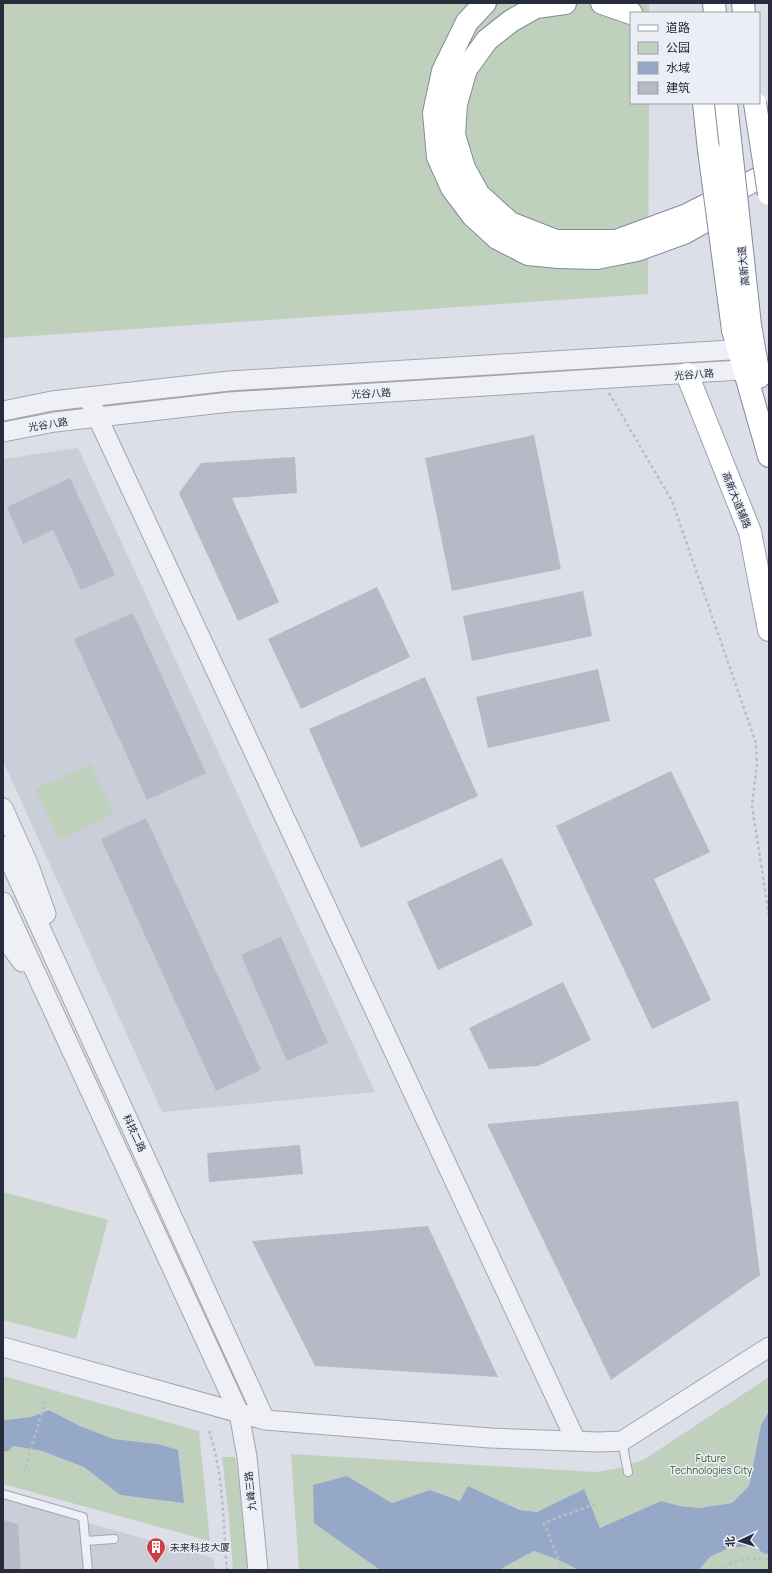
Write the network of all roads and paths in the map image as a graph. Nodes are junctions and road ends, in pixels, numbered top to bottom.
1 (485, 3) edge
2 (565, 3) edge
3 (602, 3) edge
4 (630, 13) edge
5 (704, 104) edge
6 (726, 104) edge
7 (755, 104) edge
8 (769, 173) edge
9 (769, 187) edge
10 (769, 194) edge
11 (737, 335) junction
12 (740, 370) dead end
13 (687, 374) junction
14 (601, 380) junction
15 (88, 397) junction
16 (3, 411) edge
17 (98, 417) junction
18 (769, 429) edge
19 (3, 432) edge
20 (769, 456) edge
21 (769, 630) edge
22 (3, 808) edge
23 (3, 846) edge
24 (3, 902) edge
25 (769, 916) edge
26 (3, 936) edge
27 (63, 977) junction
28 (42, 988) junction
29 (3, 1347) edge
30 (769, 1347) edge
31 (46, 1398) dead end
32 (239, 1413) junction
33 (266, 1420) junction
34 (209, 1431) dead end
35 (576, 1441) junction
36 (622, 1441) junction
37 (628, 1472) dead end
38 (24, 1473) dead end
39 (3, 1494) edge
40 (598, 1503) dead end
41 (114, 1539) dead end
42 (86, 1541) junction
43 (769, 1560) edge
44 (88, 1570) edge
45 (227, 1570) edge
46 (258, 1570) edge
47 (563, 1570) edge
48 (719, 1570) edge

1 - 9 main road
2 - 8 main road
3 - 4 main road
5 - 11 main road, bridge
6 - 11 main road, 高新大道, bridge
7 - 10 main road, bridge
11 - 15 street, 光谷八路
11 - 18 main road, 高新大道
11 - 20 main road
12 - 13 street, 光谷八路
13 - 14 street, 光谷八路
13 - 21 main road, 高新大道辅路
14 - 17 street, 光谷八路
14 - 25 path
15 - 16 street, 光谷八路
15 - 17 street
17 - 19 street, 光谷八路
17 - 35 street
22 - 27 street
23 - 27 street, 科技二路
24 - 28 street
26 - 28 street
27 - 33 street, 科技二路
28 - 32 street
29 - 32 street
30 - 36 street
31 - 38 path
32 - 33 street
32 - 46 street, 九峰三路
33 - 35 street
34 - 45 path
35 - 36 street
36 - 37 lane
39 - 42 lane
40 - 47 path
41 - 42 lane
42 - 44 lane
43 - 48 path

